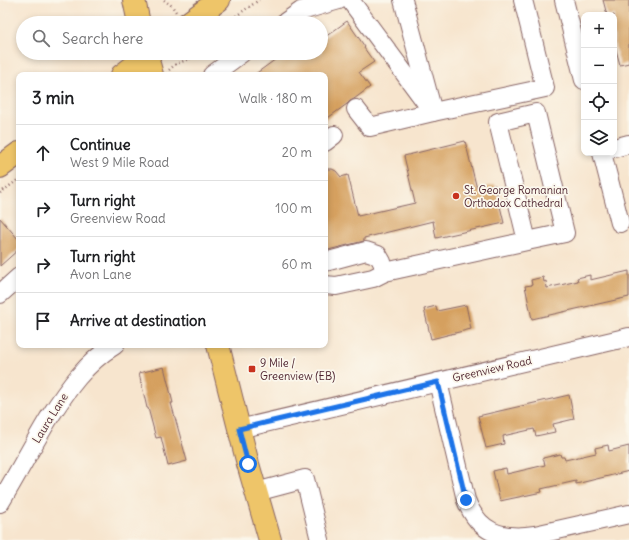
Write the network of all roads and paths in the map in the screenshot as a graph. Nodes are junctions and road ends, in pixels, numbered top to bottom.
1 (134, 0) edge
2 (164, 0) edge
3 (219, 0) edge
4 (259, 0) edge
5 (339, 0) edge
6 (350, 0) edge
7 (403, 0) edge
8 (523, 0) edge
9 (564, 0) edge
10 (137, 16) edge
11 (180, 16) edge
12 (186, 16) edge
13 (236, 16) edge
14 (293, 16) edge
15 (147, 60) edge
16 (186, 60) edge
17 (232, 60) edge
18 (176, 64) dead end
19 (581, 68) edge
20 (127, 72) edge
21 (216, 72) edge
22 (356, 109) dead end
23 (433, 112) junction
24 (629, 144) edge
25 (617, 147) edge
26 (603, 156) edge
27 (16, 181) edge
28 (0, 193) edge
29 (620, 223) dead end
30 (527, 241) junction
31 (328, 261) edge
32 (385, 272) junction
33 (16, 280) edge
34 (328, 285) edge
35 (0, 294) edge
36 (629, 337) edge
37 (111, 348) edge
38 (219, 348) edge
39 (438, 382) junction
40 (239, 429) junction
41 (256, 492) junction
42 (0, 503) edge
43 (629, 514) edge
44 (270, 540) edge
45 (320, 540) edge

1 - 10 main road
2 - 11 path
3 - 12 main road
4 - 13 path
5 - 14 street
6 - 23 street
7 - 23 street
8 - 23 street
9 - 19 street
15 - 20 main road
16 - 18 path
17 - 21 street
22 - 23 street
24 - 25 street
26 - 29 street
27 - 28 path
30 - 30 street
30 - 32 street
31 - 32 street
32 - 34 street
33 - 35 street
36 - 39 street, Greenview Road
37 - 42 street, Laura Lane
38 - 40 main road
39 - 40 street, Greenview Road
39 - 43 street
40 - 41 main road
41 - 44 main road
41 - 45 street

